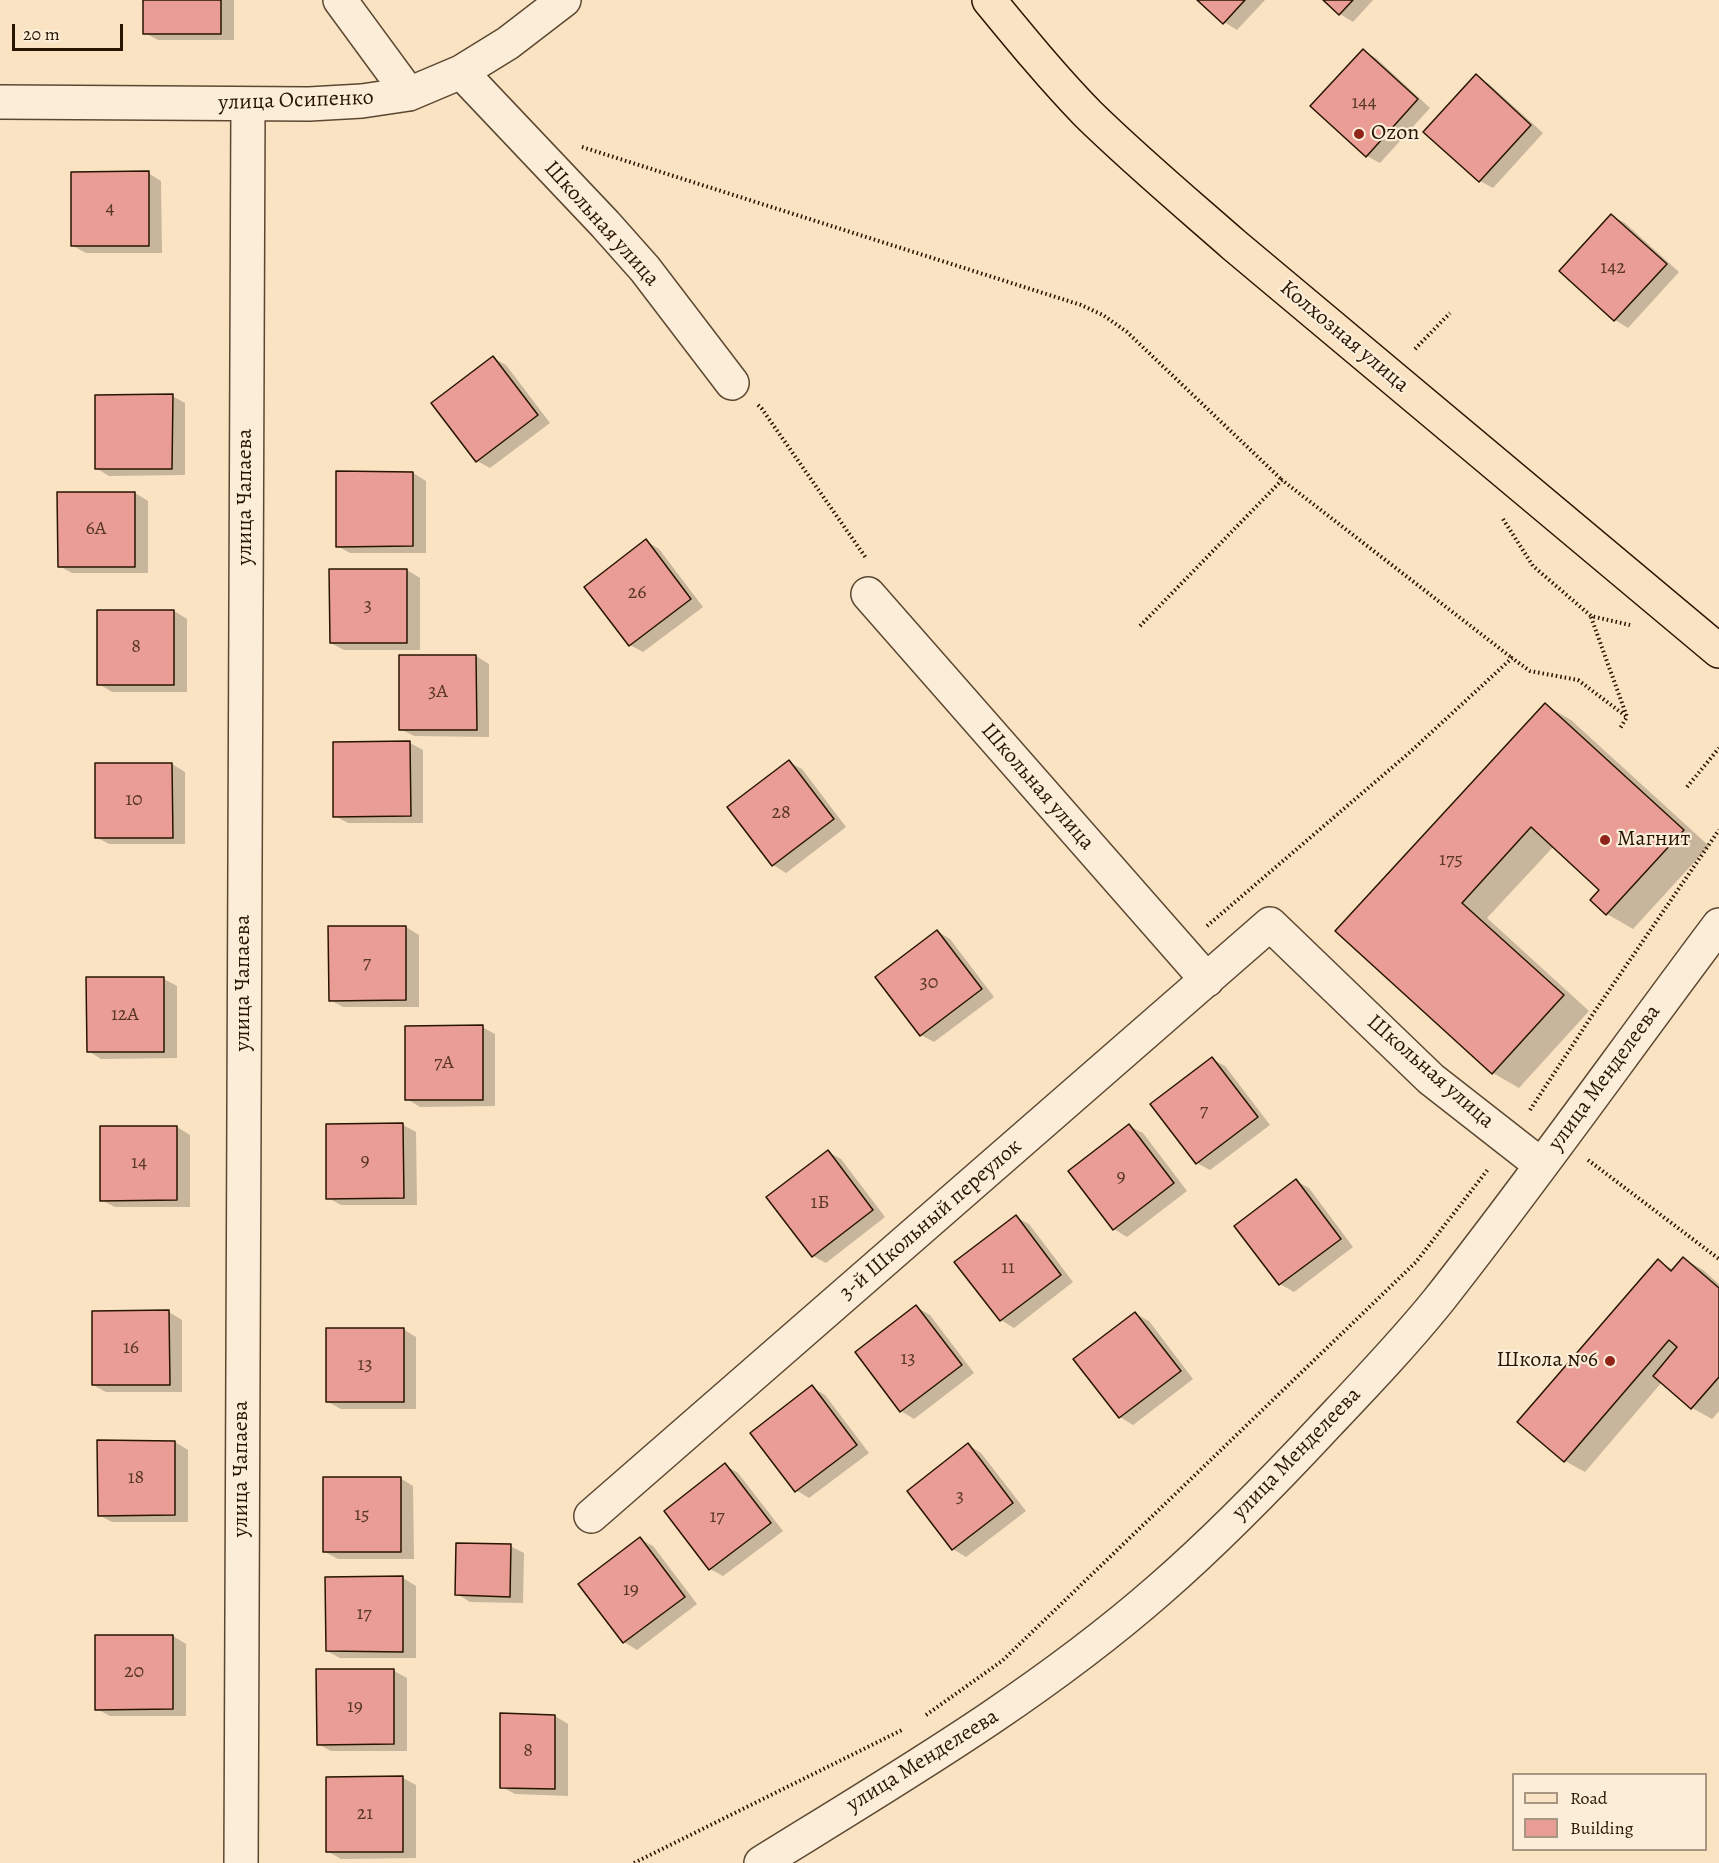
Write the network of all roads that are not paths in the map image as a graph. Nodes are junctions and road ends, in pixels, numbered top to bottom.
1 (340, 0) edge
2 (564, 0) edge
3 (989, 0) edge
4 (461, 72) junction
5 (409, 94) junction
6 (0, 102) edge
7 (248, 104) junction
8 (732, 383) road end
9 (868, 594) road end
10 (1719, 651) edge
11 (1270, 924) joint
12 (1719, 924) edge
13 (1207, 980) junction
14 (1541, 1165) junction
15 (591, 1516) dead end
16 (241, 1863) edge
17 (761, 1863) edge

1 - 5 street
2 - 4 street, улица Осипенко
3 - 10 main road, Колхозная улица
4 - 5 street, улица Осипенко
4 - 8 street, Школьная улица
5 - 7 street, улица Осипенко
6 - 7 street, улица Осипенко
7 - 16 street, улица Чапаева
9 - 13 street, Школьная улица
11 - 13 street, 3-й Школьный переулок
11 - 14 street, Школьная улица
12 - 14 street, улица Менделеева
13 - 15 street, 3-й Школьный переулок
14 - 17 street, улица Менделеева

